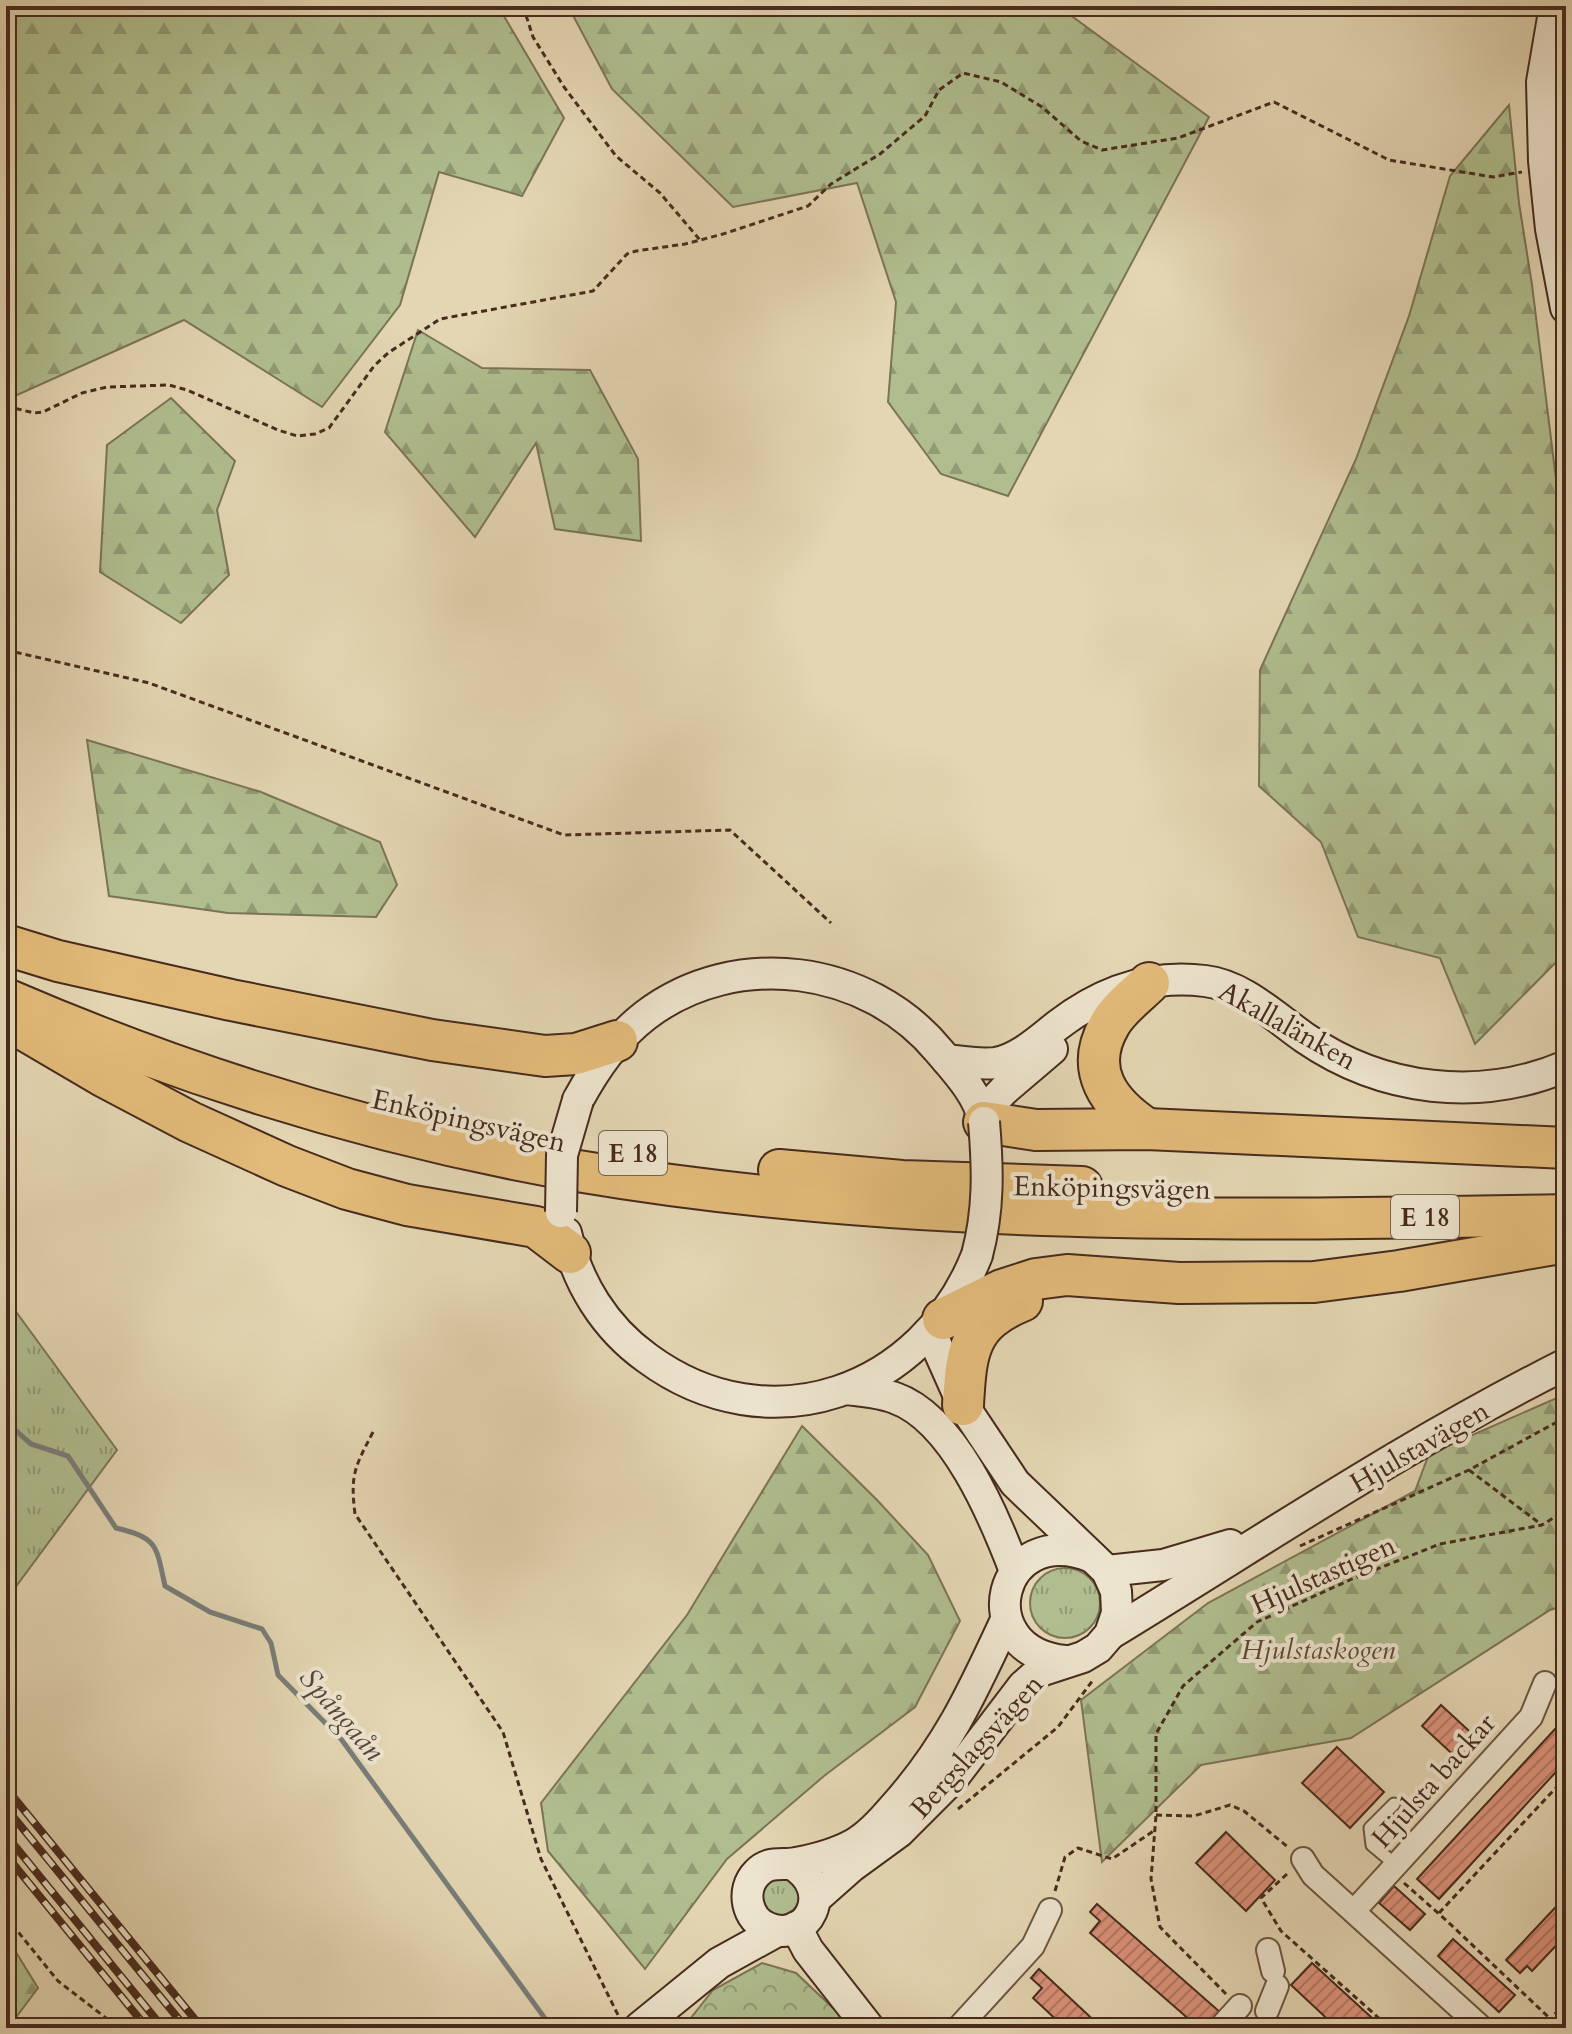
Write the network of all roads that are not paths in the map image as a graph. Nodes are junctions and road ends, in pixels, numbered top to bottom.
1 (1555, 6) edge
2 (1566, 308) edge
3 (6, 945) edge
4 (6, 974) edge
5 (1149, 983) junction
6 (6, 999) edge
7 (6, 1019) edge
8 (617, 1041) junction
9 (947, 1060) junction
10 (1566, 1066) edge
11 (984, 1117) junction
12 (1147, 1129) junction
13 (1566, 1148) edge
14 (1566, 1189) edge
15 (1285, 1204) junction
16 (1566, 1215) edge
17 (1566, 1242) edge
18 (570, 1253) junction
19 (1116, 1281) junction
20 (937, 1326) junction
21 (1566, 1364) edge
22 (846, 1389) junction
23 (963, 1405) junction
24 (1274, 1530) junction
25 (1099, 1564) junction
26 (1015, 1571) junction
27 (1006, 1620) junction
28 (1110, 1634) junction
29 (1065, 1661) junction
30 (1545, 1683) dead end
31 (1394, 1804) dead end
32 (1303, 1859) road end
33 (792, 1864) junction
34 (1393, 1868) junction
35 (816, 1898) junction
36 (1050, 1910) road end
37 (1354, 1911) junction
38 (750, 1912) junction
39 (786, 1929) junction
40 (719, 1963) junction
41 (1273, 1969) dead end
42 (1240, 2006) road end
43 (1267, 2011) dead end
44 (639, 2028) edge
45 (869, 2028) edge
46 (958, 2028) edge
47 (1220, 2028) edge
48 (1482, 2028) edge

1 - 2 main road
3 - 8 highway
4 - 15 highway, Enköpingsvägen / E 18
5 - 9 main road, Akallalänken
5 - 10 main road, Akallalänken
5 - 11 main road, Akallalänken
5 - 12 highway
6 - 15 highway, Enköpingsvägen / E 18
7 - 18 highway
8 - 9 main road
8 - 18 main road, bridge
9 - 11 main road
11 - 12 highway
11 - 20 main road, bridge
12 - 13 highway
14 - 15 highway, E 18
15 - 16 highway, E 18
17 - 19 highway
18 - 22 main road
19 - 20 highway
19 - 23 highway
20 - 22 main road
20 - 23 main road
21 - 24 main road, Hjulstavägen
22 - 26 main road
23 - 25 main road
24 - 25 main road, Hjulstavägen
24 - 28 main road, Hjulstavägen
25 - 26 main road
25 - 28 main road
26 - 27 main road, Bergslagsvägen
27 - 29 main road, Bergslagsvägen
27 - 33 main road, Bergslagsvägen
28 - 29 main road, Bergslagsvägen
29 - 35 main road, Bergslagsvägen
30 - 34 street, Hjulsta backar
31 - 34 lane
32 - 37 street
33 - 35 main road
33 - 38 main road, Bergslagsvägen
34 - 37 street, Hjulsta backar
35 - 39 main road, Bergslagsvägen
36 - 46 street
37 - 48 street
38 - 39 main road
38 - 40 main road, Bergslagsvägen
39 - 40 main road, Bergslagsvägen
39 - 45 main road
40 - 44 main road, Bergslagsvägen
41 - 43 street
42 - 47 street

